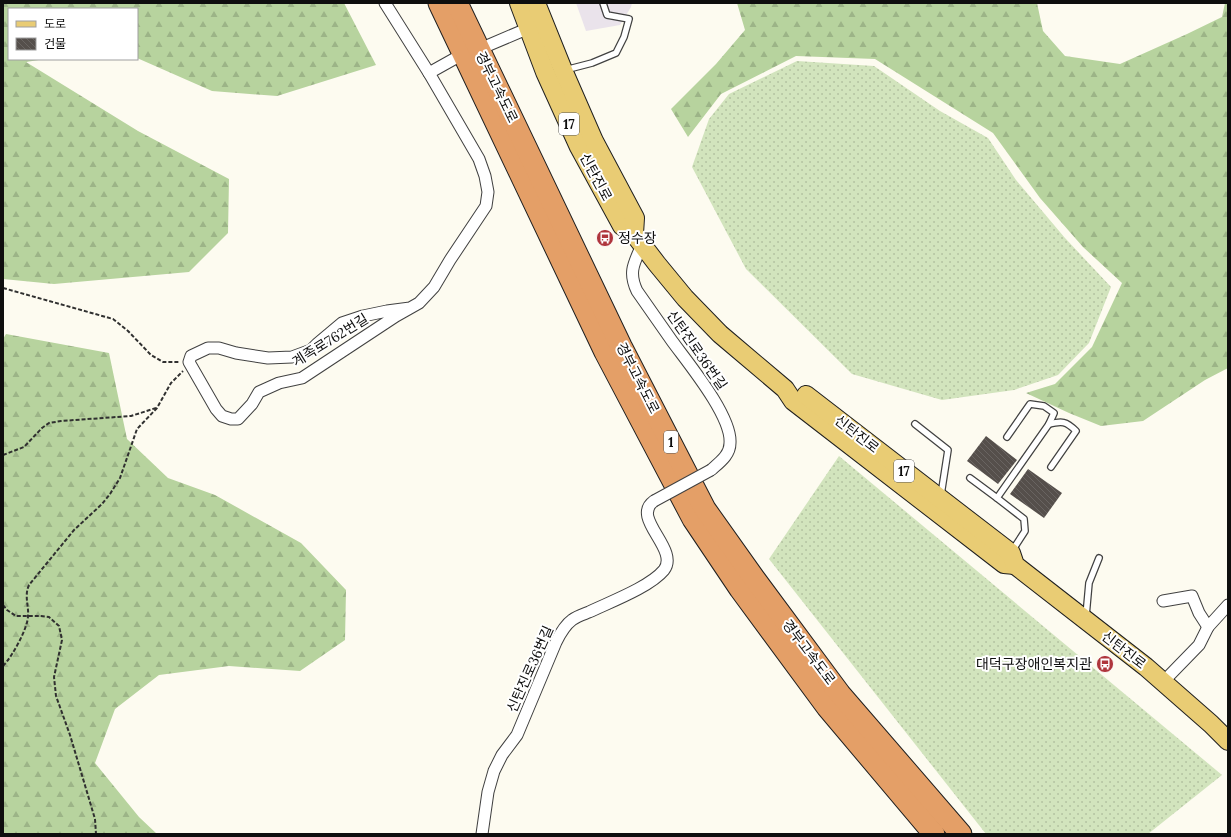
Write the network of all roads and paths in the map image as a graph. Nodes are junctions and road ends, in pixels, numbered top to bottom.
1 (385, 3) edge
2 (439, 3) edge
3 (457, 3) edge
4 (519, 3) edge
5 (536, 3) edge
6 (603, 3) edge
7 (528, 28) junction
8 (489, 45) dead end
9 (454, 60) dead end
10 (563, 70) junction
11 (429, 73) junction
12 (638, 240) junction
13 (3, 288) edge
14 (410, 308) junction
15 (189, 362) junction
16 (785, 388) junction
17 (157, 408) junction
18 (915, 424) dead end
19 (1049, 424) junction
20 (1007, 437) dead end
21 (3, 454) edge
22 (1051, 467) dead end
23 (970, 478) dead end
24 (997, 498) junction
25 (940, 499) junction
26 (1099, 558) dead end
27 (1013, 559) junction
28 (1163, 601) dead end
29 (3, 605) edge
30 (1228, 605) edge
31 (29, 616) junction
32 (1086, 620) junction
33 (1208, 627) junction
34 (3, 666) edge
35 (1163, 682) junction
36 (1228, 741) edge
37 (96, 834) edge
38 (482, 834) edge
39 (934, 834) edge
40 (961, 834) edge

1 - 11 street, 계족로762번길
2 - 39 highway, 경부고속도로 / 1
3 - 40 highway, 경부고속도로 / 1
4 - 7 main road, 신탄진로 / 17
5 - 10 main road, 신탄진로 / 17
6 - 10 lane
7 - 8 street
7 - 12 main road, 신탄진로 / 17
9 - 11 street
10 - 12 main road, 신탄진로 / 17
11 - 14 street, 계족로762번길
12 - 16 main road, 신탄진로 / 17
12 - 38 street, 신탄진로36번길, bridge
13 - 15 path
14 - 15 street, 계족로762번길
14 - 15 street, 계족로762번길
15 - 17 path
16 - 25 main road, 신탄진로 / 17
16 - 27 main road, 신탄진로 / 17
17 - 21 path
17 - 31 path
18 - 25 lane
19 - 20 lane
19 - 22 lane
19 - 24 lane
23 - 24 lane
24 - 27 lane
25 - 27 main road, 신탄진로 / 17
26 - 32 lane
27 - 32 main road, 신탄진로 / 17
28 - 33 street
29 - 31 path
30 - 33 street
31 - 34 path
31 - 37 path
32 - 35 main road, 신탄진로 / 17
33 - 35 street
35 - 36 main road, 신탄진로 / 17

